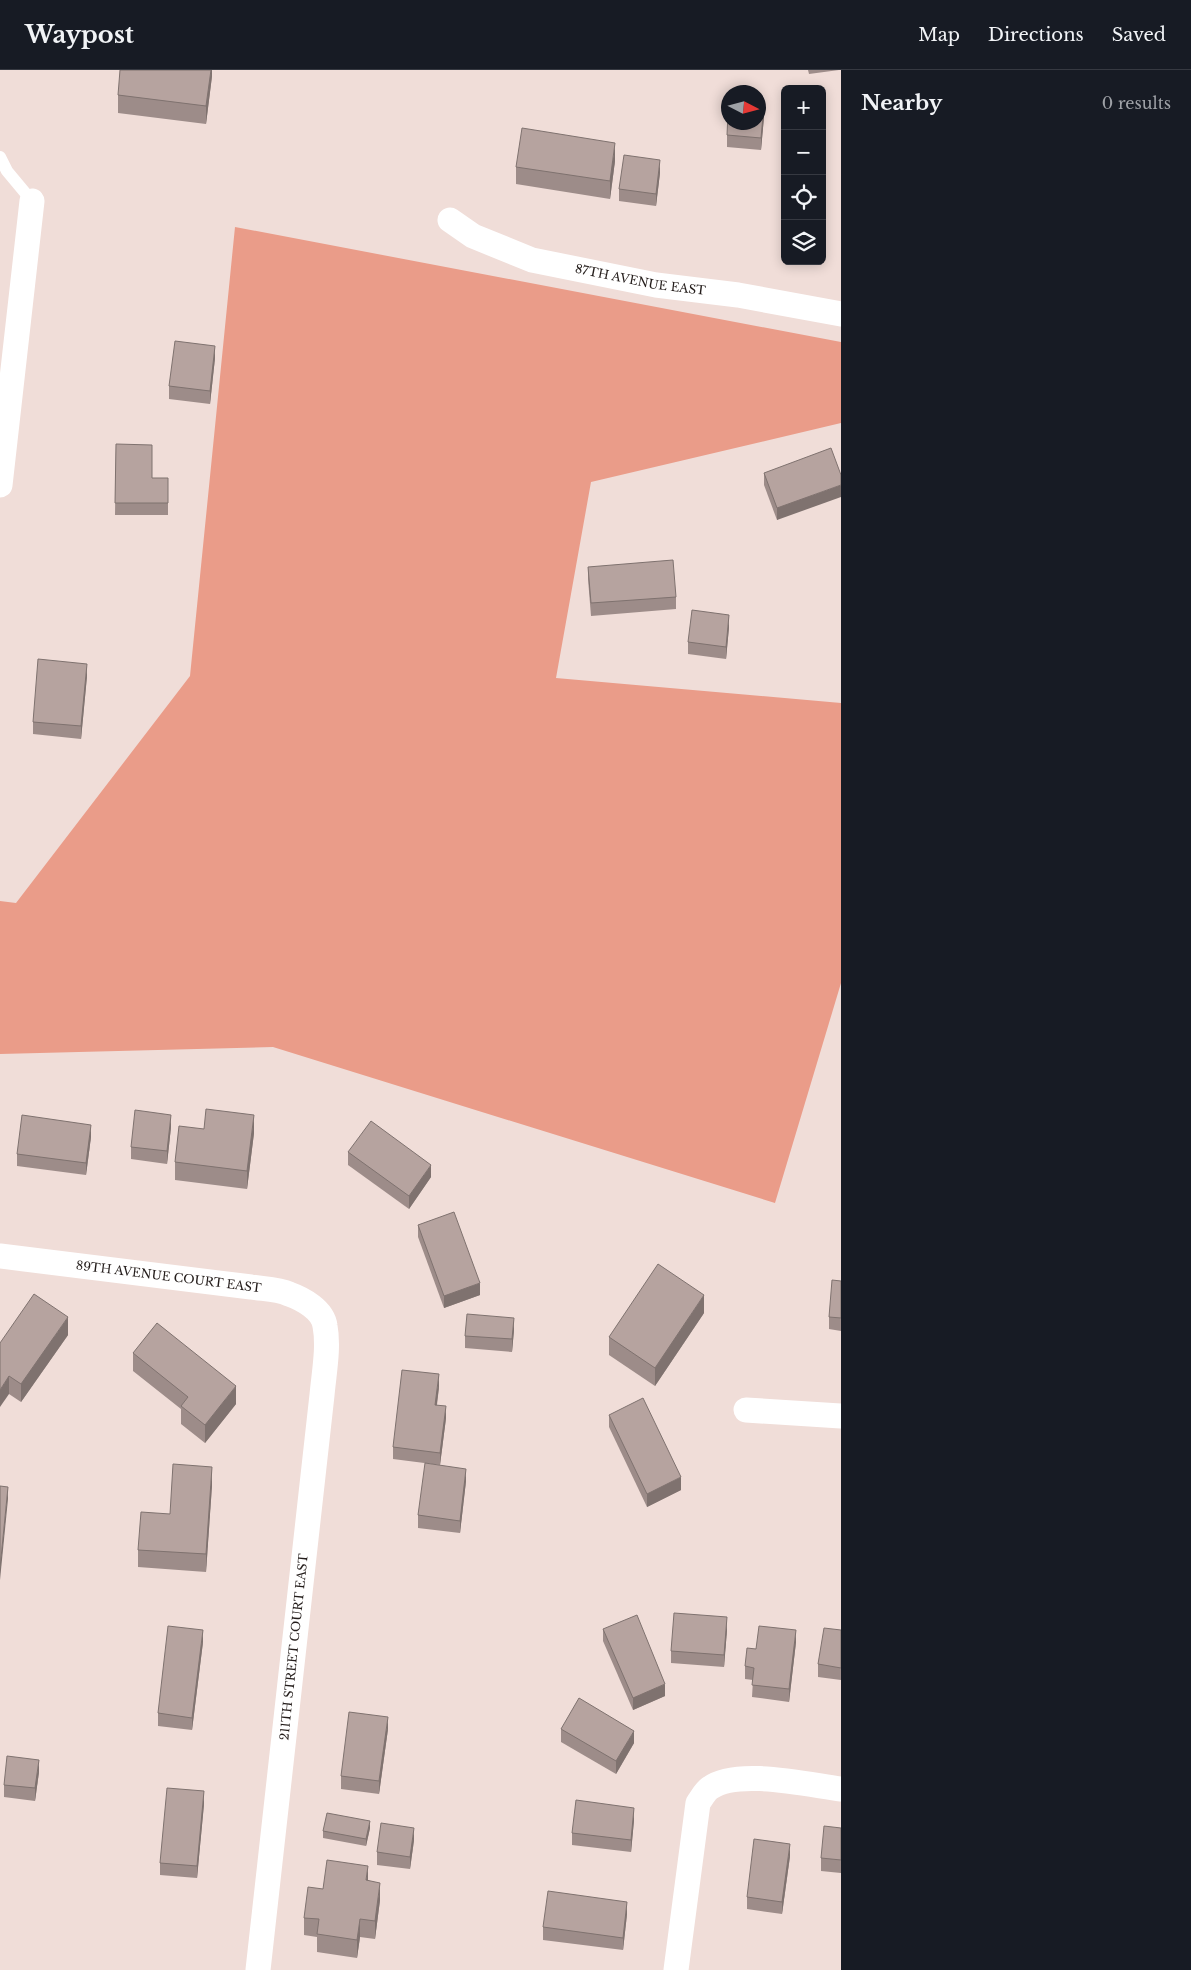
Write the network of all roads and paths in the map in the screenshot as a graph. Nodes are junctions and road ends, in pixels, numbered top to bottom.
1 (0, 157) edge
2 (32, 201) joint
3 (450, 220) dead end
4 (841, 314) edge
5 (0, 485) edge
6 (0, 1256) edge
7 (325, 1324) joint
8 (746, 1410) dead end
9 (841, 1416) edge
10 (841, 1790) edge
11 (258, 1970) edge
12 (676, 1970) edge

1 - 2 lane
2 - 5 street
3 - 4 street, 87TH AVENUE EAST
6 - 7 street, 89TH AVENUE COURT EAST
7 - 11 street, 211TH STREET COURT EAST
8 - 9 street
10 - 12 street

